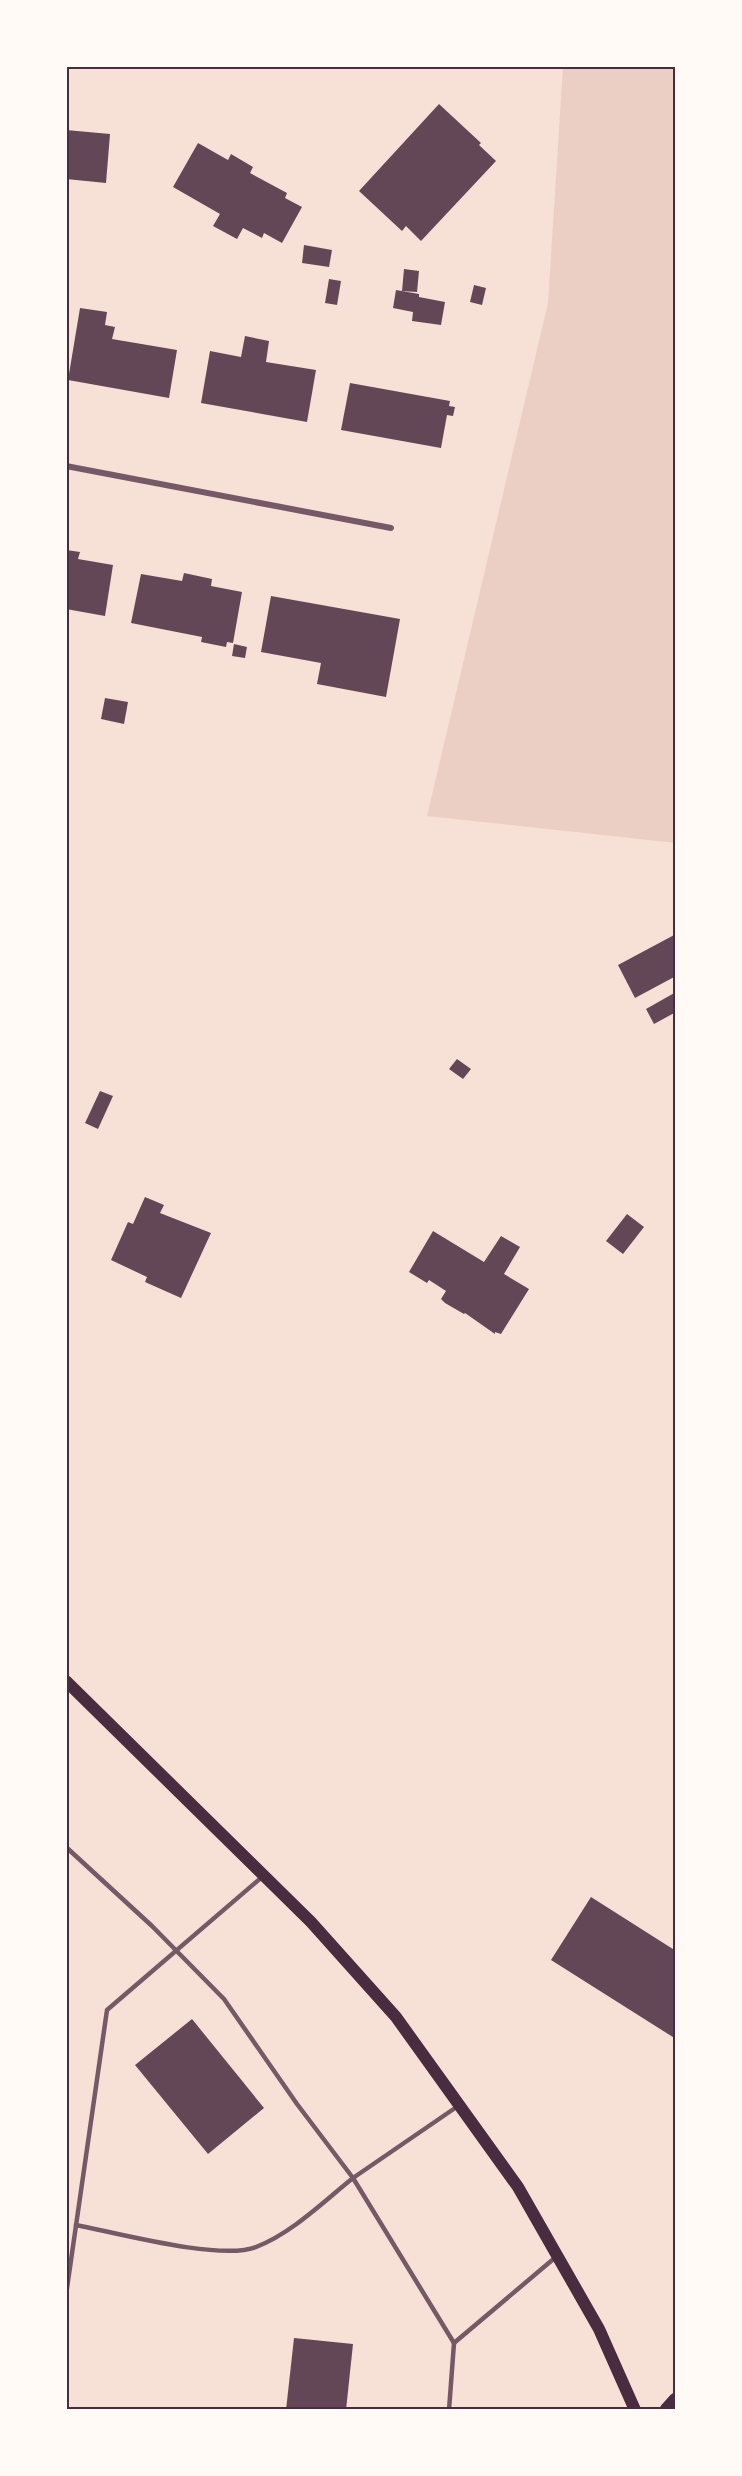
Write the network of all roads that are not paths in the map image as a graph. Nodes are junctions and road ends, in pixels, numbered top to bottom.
1 (66, 466) edge
2 (392, 528) dead end
3 (66, 1681) edge
4 (66, 1847) edge
5 (264, 1875) junction
6 (175, 1950) junction
7 (460, 2104) junction
8 (353, 2178) junction
9 (76, 2225) junction
10 (558, 2256) junction
11 (66, 2295) edge
12 (454, 2343) junction
13 (676, 2400) edge
14 (449, 2410) edge
15 (635, 2410) edge
16 (667, 2410) edge

1 - 2 street
3 - 5 main road
4 - 6 lane
5 - 6 lane
5 - 7 main road
6 - 8 lane
6 - 9 lane
7 - 8 lane
7 - 10 main road
8 - 9 lane
8 - 12 lane
9 - 11 lane
10 - 12 lane
10 - 15 main road
12 - 14 lane
13 - 16 main road

